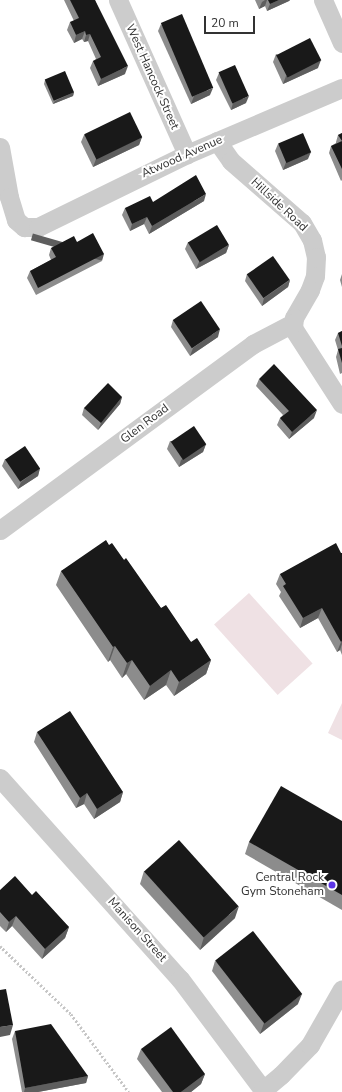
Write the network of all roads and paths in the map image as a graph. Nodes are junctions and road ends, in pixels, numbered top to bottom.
1 (118, 0) edge
2 (323, 0) edge
3 (342, 43) edge
4 (342, 88) edge
5 (217, 141) junction
6 (0, 147) edge
7 (187, 154) junction
8 (292, 323) junction
9 (342, 404) edge
10 (0, 530) edge
11 (0, 778) edge
12 (0, 946) edge
13 (342, 989) edge
14 (128, 1092) edge

1 - 7 street, West Hancock Street
2 - 3 street
4 - 5 street, Atwood Avenue
5 - 7 street, Atwood Avenue
5 - 8 street, Hillside Road
6 - 7 street, Atwood Avenue
8 - 9 street
8 - 10 street, Glen Road
11 - 13 street, Manison Street
12 - 14 path

